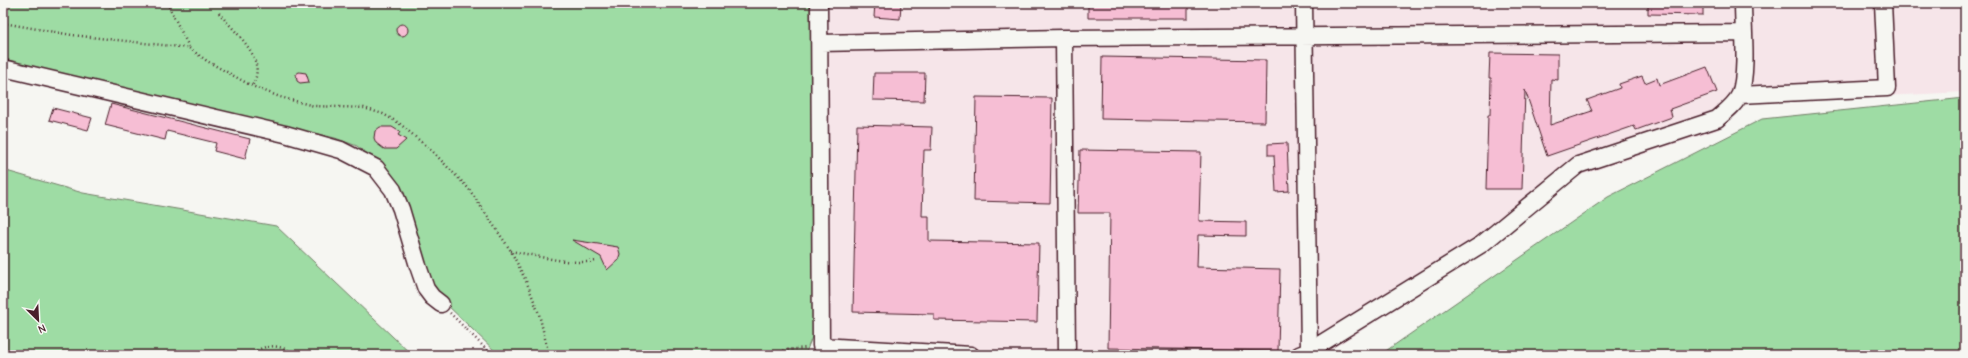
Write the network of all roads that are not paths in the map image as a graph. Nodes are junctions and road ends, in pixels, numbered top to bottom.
1 (819, 3) edge
2 (1304, 3) edge
3 (1743, 3) edge
4 (1883, 3) edge
5 (1744, 33) junction
6 (1304, 37) junction
7 (1064, 38) junction
8 (820, 43) junction
9 (3, 68) edge
10 (1740, 95) junction
11 (441, 304) road end
12 (1305, 354) edge
13 (971, 355) edge
14 (1067, 355) edge

1 - 8 street
2 - 6 street
3 - 5 street
4 - 10 street
5 - 6 street
5 - 10 street
6 - 7 street
6 - 12 street
7 - 8 street
7 - 14 street
8 - 13 street
9 - 11 street
10 - 12 street

